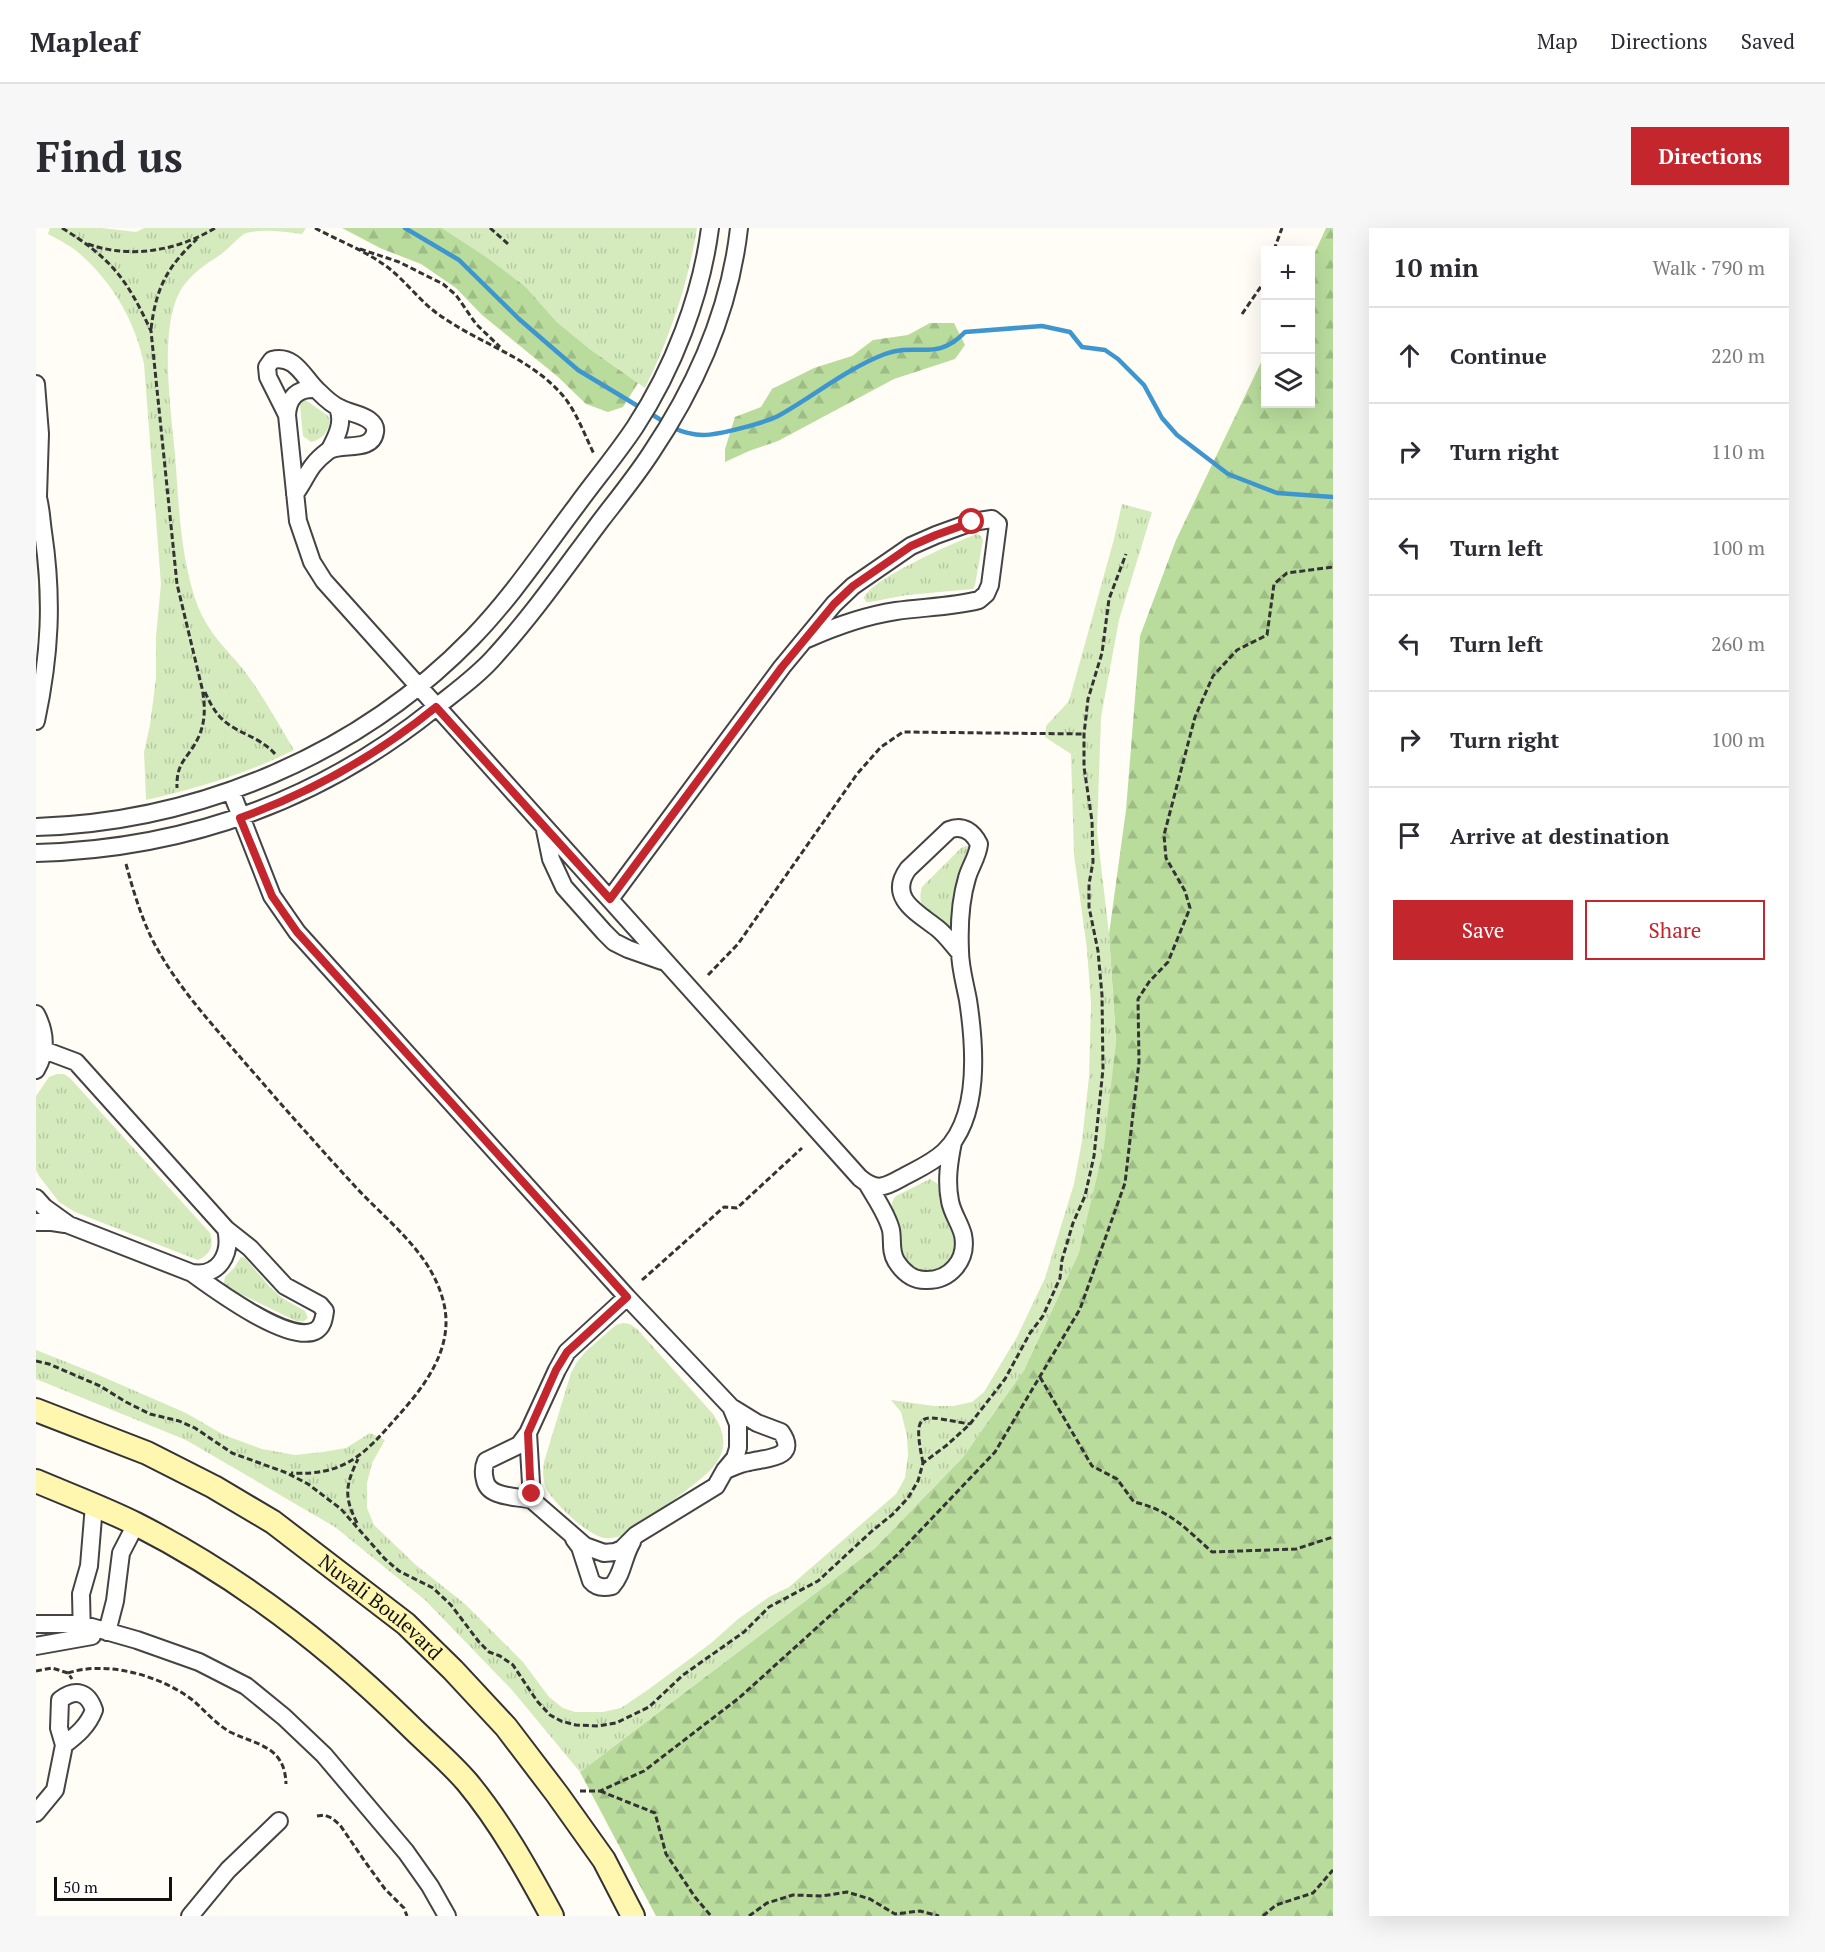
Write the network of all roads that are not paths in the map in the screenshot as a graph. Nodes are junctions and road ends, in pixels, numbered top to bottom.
1 (710, 228) edge
2 (739, 228) edge
3 (36, 384) edge
4 (315, 389) junction
5 (338, 408) junction
6 (287, 415) junction
7 (330, 448) junction
8 (37, 494) edge
9 (295, 494) junction
10 (807, 639) junction
11 (418, 687) junction
12 (436, 707) junction
13 (36, 721) edge
14 (231, 791) junction
15 (240, 818) junction
16 (544, 826) junction
17 (36, 827) edge
18 (36, 853) edge
19 (610, 899) junction
20 (960, 953) junction
21 (666, 962) junction
22 (36, 1014) edge
23 (44, 1050) junction
24 (36, 1070) edge
25 (953, 1141) junction
26 (868, 1185) junction
27 (36, 1198) edge
28 (36, 1222) edge
29 (69, 1225) junction
30 (226, 1229) junction
31 (192, 1273) junction
32 (627, 1297) junction
33 (731, 1407) junction
34 (36, 1410) edge
35 (528, 1433) junction
36 (725, 1470) junction
37 (36, 1481) edge
38 (532, 1500) junction
39 (94, 1505) junction
40 (136, 1524) junction
41 (569, 1534) junction
42 (636, 1535) junction
43 (36, 1624) edge
44 (81, 1631) junction
45 (107, 1632) junction
46 (36, 1646) edge
47 (64, 1745) dead end
48 (36, 1813) edge
49 (279, 1821) dead end
50 (190, 1916) edge
51 (447, 1916) edge
52 (552, 1916) edge
53 (633, 1916) edge

1 - 11 street
2 - 12 street
3 - 8 street
4 - 5 street
4 - 6 street
4 - 6 street
5 - 7 street
5 - 7 street
6 - 9 street
7 - 9 street
8 - 13 street
9 - 11 street
10 - 10 street
10 - 19 street
11 - 12 street
11 - 14 street
12 - 15 street
12 - 16 street
14 - 15 street
14 - 17 street
15 - 18 street
15 - 32 street
16 - 19 street
16 - 21 street
19 - 21 street
20 - 20 street
20 - 25 street
21 - 26 street
22 - 23 street
23 - 24 street
23 - 30 street
25 - 26 street
25 - 26 street
27 - 29 street
28 - 29 street
29 - 31 street
30 - 31 street
30 - 31 street
32 - 33 street
32 - 35 street
33 - 36 street
33 - 36 street
34 - 53 main road, Nuvali Boulevard
35 - 38 street
35 - 38 street
36 - 42 street
37 - 39 main road
38 - 41 street
39 - 40 main road
39 - 44 street
40 - 45 street
40 - 52 main road
41 - 42 street
41 - 42 street
43 - 44 street
44 - 45 street
44 - 46 street
45 - 51 street
47 - 48 street
49 - 50 street

